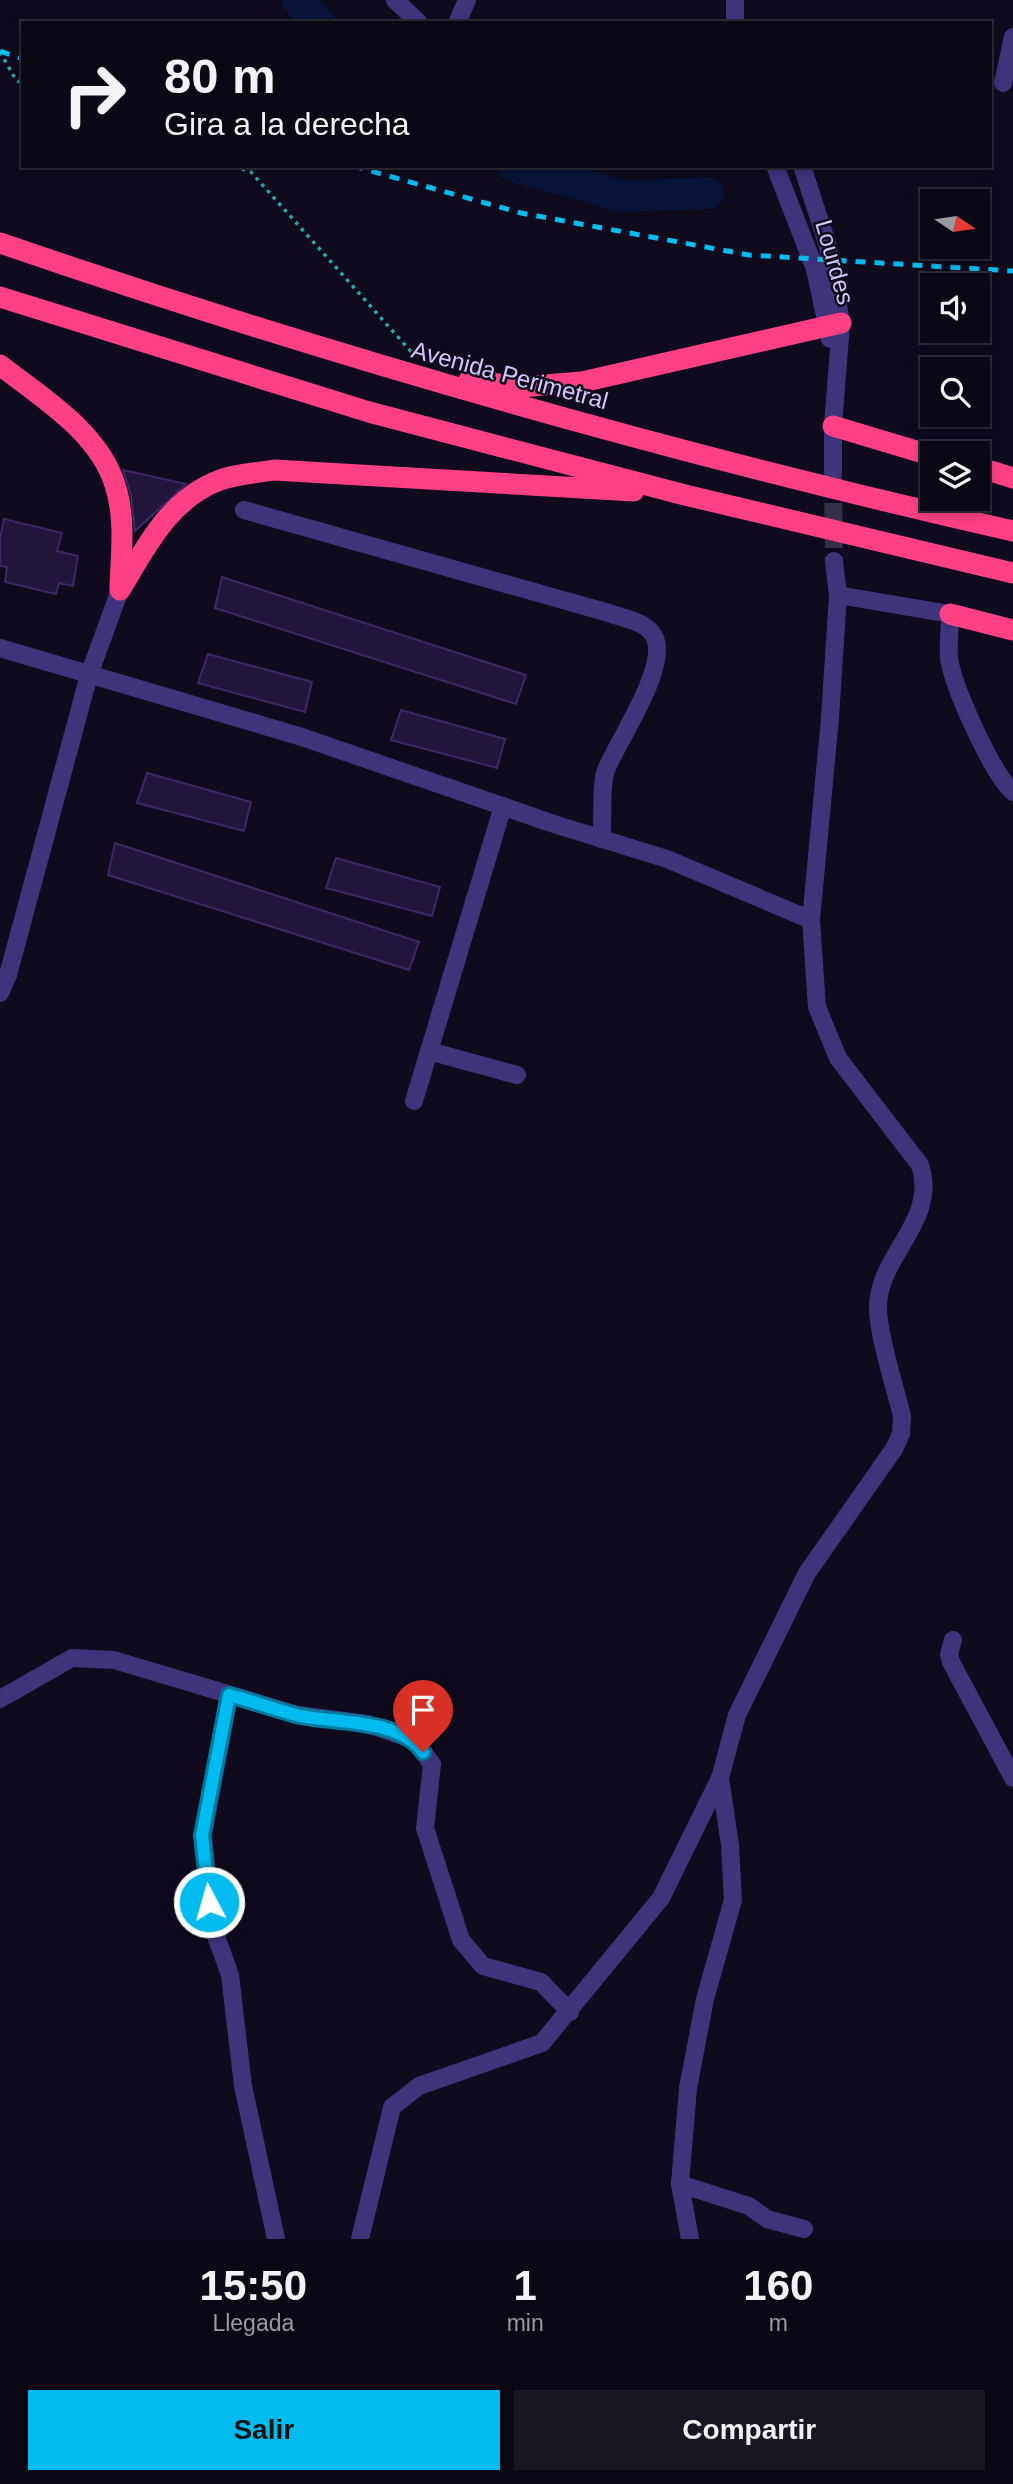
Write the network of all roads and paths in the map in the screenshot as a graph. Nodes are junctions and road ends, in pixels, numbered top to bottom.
1 (395, 0) edge
2 (467, 0) edge
3 (735, 0) edge
4 (417, 21) edge
5 (458, 21) edge
6 (735, 21) edge
7 (1013, 37) edge
8 (0, 52) edge
9 (21, 83) edge
10 (1002, 83) edge
11 (240, 168) edge
12 (776, 168) edge
13 (803, 168) edge
14 (0, 243) edge
15 (0, 297) edge
16 (834, 325) junction
17 (0, 365) edge
18 (384, 368) junction
19 (431, 374) junction
20 (833, 426) junction
21 (920, 452) edge
22 (990, 471) edge
23 (833, 472) tunnel mouth
24 (1013, 478) edge
25 (685, 495) junction
26 (244, 510) dead end
27 (1013, 531) edge
28 (834, 561) tunnel mouth
29 (1013, 573) edge
30 (120, 590) junction
31 (838, 595) junction
32 (950, 614) junction
33 (1013, 630) edge
34 (0, 649) edge
35 (89, 675) junction
36 (1013, 792) edge
37 (503, 806) junction
38 (601, 839) junction
39 (811, 920) junction
40 (0, 993) edge
41 (429, 1051) junction
42 (517, 1075) dead end
43 (414, 1101) dead end
44 (953, 1640) dead end
45 (229, 1695) junction
46 (0, 1699) edge
47 (720, 1778) junction
48 (1013, 1778) edge
49 (570, 2012) junction
50 (680, 2184) junction
51 (804, 2229) dead end
52 (276, 2239) edge
53 (360, 2239) edge
54 (690, 2239) edge

1 - 4 street
2 - 5 street
3 - 6 street
7 - 10 street
8 - 9 path
11 - 19 path
12 - 16 street, Lourdes
13 - 16 street
14 - 18 highway, Avenida Perimetral
15 - 25 highway
16 - 19 highway
16 - 20 street
17 - 30 highway
18 - 19 highway
18 - 27 highway, Avenida Perimetral
20 - 21 highway
20 - 23 street
22 - 24 highway
25 - 29 highway
25 - 30 highway
26 - 38 street
28 - 31 street
30 - 35 street
31 - 32 street
31 - 39 street
32 - 33 highway
32 - 36 street
34 - 35 street
35 - 37 street
35 - 40 street
37 - 38 street
37 - 41 street
38 - 39 street
39 - 47 street
41 - 42 street
41 - 43 street
44 - 48 street
45 - 46 street
45 - 49 street
45 - 52 street
47 - 49 street
47 - 50 street
49 - 53 street
50 - 51 street
50 - 54 street

